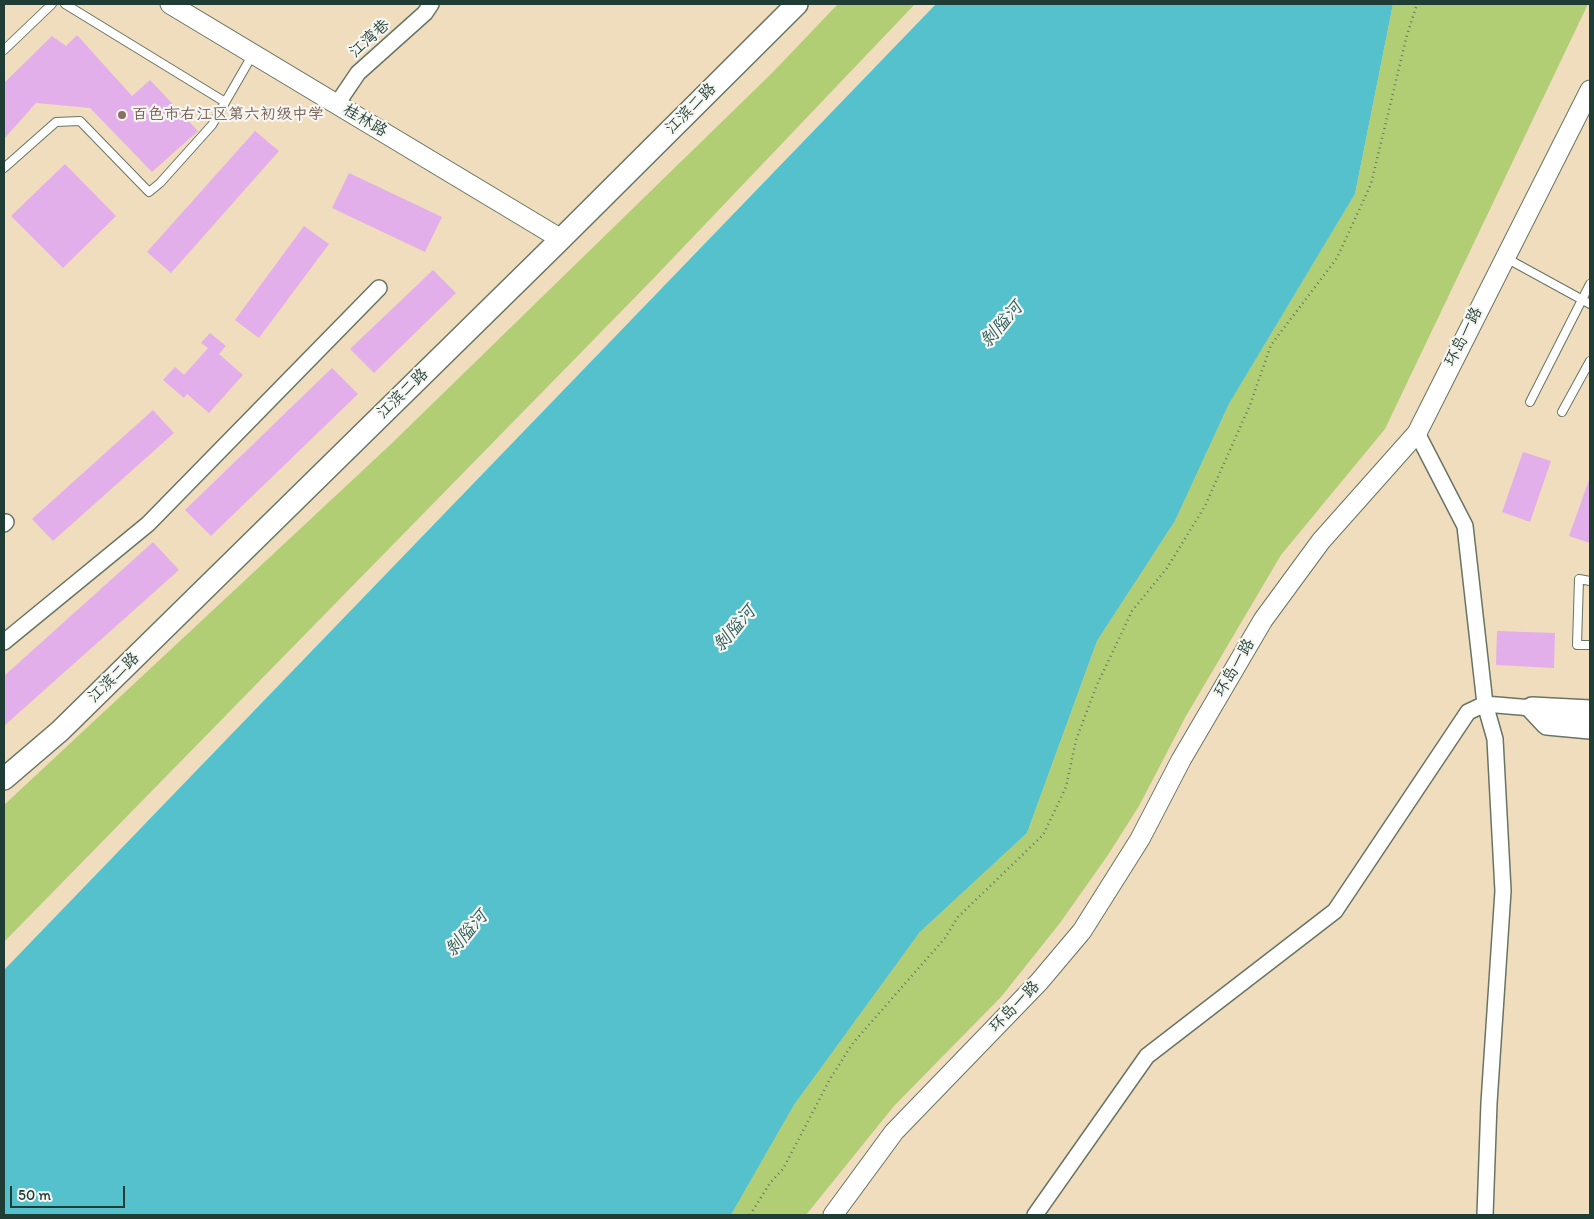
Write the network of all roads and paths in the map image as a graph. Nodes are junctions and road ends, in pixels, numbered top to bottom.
1 (52, 4) edge
2 (65, 4) edge
3 (170, 4) edge
4 (431, 4) edge
5 (797, 4) edge
6 (1417, 4) edge
7 (4, 50) edge
8 (253, 54) junction
9 (1590, 90) edge
10 (225, 102) junction
11 (337, 104) junction
12 (4, 168) edge
13 (561, 239) junction
14 (1504, 258) junction
15 (1590, 284) edge
16 (379, 288) dead end
17 (1582, 300) junction
18 (1590, 304) edge
19 (1590, 361) edge
20 (1530, 402) dead end
21 (1562, 412) dead end
22 (1417, 433) junction
23 (1590, 581) edge
24 (4, 642) edge
25 (1590, 645) edge
26 (1485, 704) junction
27 (1532, 708) junction
28 (1590, 711) edge
29 (1590, 728) edge
30 (4, 779) edge
31 (750, 1215) edge
32 (833, 1215) edge
33 (1035, 1215) edge
34 (1486, 1215) edge

1 - 7 lane
2 - 10 lane
3 - 8 street, 桂林路
4 - 11 street, 江湾巷
5 - 13 main road, 江滨二路
6 - 31 path
8 - 10 lane
8 - 11 street, 桂林路
9 - 14 street, 环岛一路
10 - 12 lane
11 - 13 street, 桂林路
13 - 30 main road, 江滨二路
14 - 17 lane
14 - 22 street, 环岛一路
15 - 17 lane
16 - 24 street
17 - 18 lane
17 - 20 lane
19 - 21 lane
22 - 26 street
22 - 32 street, 环岛一路
23 - 25 lane
26 - 27 street
26 - 33 street
26 - 34 street
27 - 28 main road
27 - 29 main road

